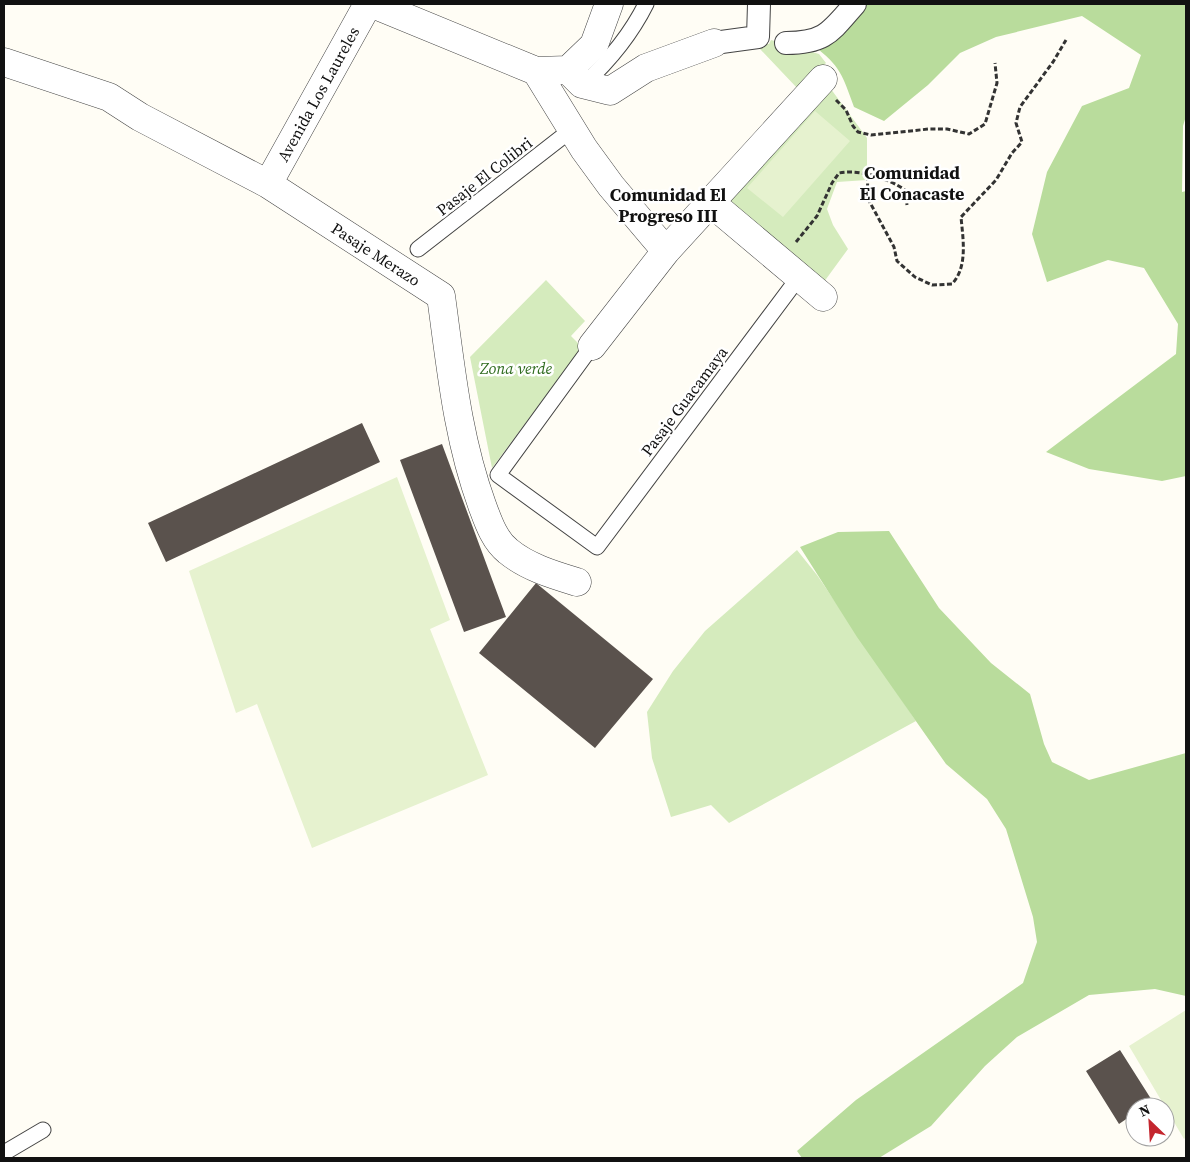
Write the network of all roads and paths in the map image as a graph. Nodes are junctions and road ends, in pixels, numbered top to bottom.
1 (368, 4) edge
2 (373, 4) edge
3 (609, 4) edge
4 (646, 4) edge
5 (759, 4) edge
6 (854, 4) edge
7 (1066, 40) dead end
8 (714, 43) joint
9 (786, 43) dead end
10 (4, 62) edge
11 (995, 63) dead end
12 (536, 71) junction
13 (576, 77) junction
14 (828, 86) joint
15 (571, 130) junction
16 (868, 176) junction
17 (268, 184) junction
18 (710, 202) junction
19 (907, 205) dead end
20 (418, 249) dead end
21 (666, 250) junction
22 (789, 269) junction
23 (822, 297) dead end
24 (592, 346) joint
25 (577, 582) dead end
26 (43, 1130) dead end
27 (4, 1153) edge

1 - 17 street, Avenida Los Laureles
2 - 12 street
3 - 13 street
4 - 13 lane
5 - 8 street
6 - 9 street
7 - 16 path
8 - 13 street
10 - 17 street, Pasaje Merazo
11 - 14 path
12 - 13 street
12 - 15 street
14 - 18 street
15 - 20 lane, Pasaje El Colibri
15 - 21 street
16 - 19 path
16 - 22 path
17 - 25 street, Pasaje Merazo
18 - 21 street
18 - 22 street
21 - 24 street
22 - 23 street
22 - 24 lane, Pasaje Guacamaya
26 - 27 lane

